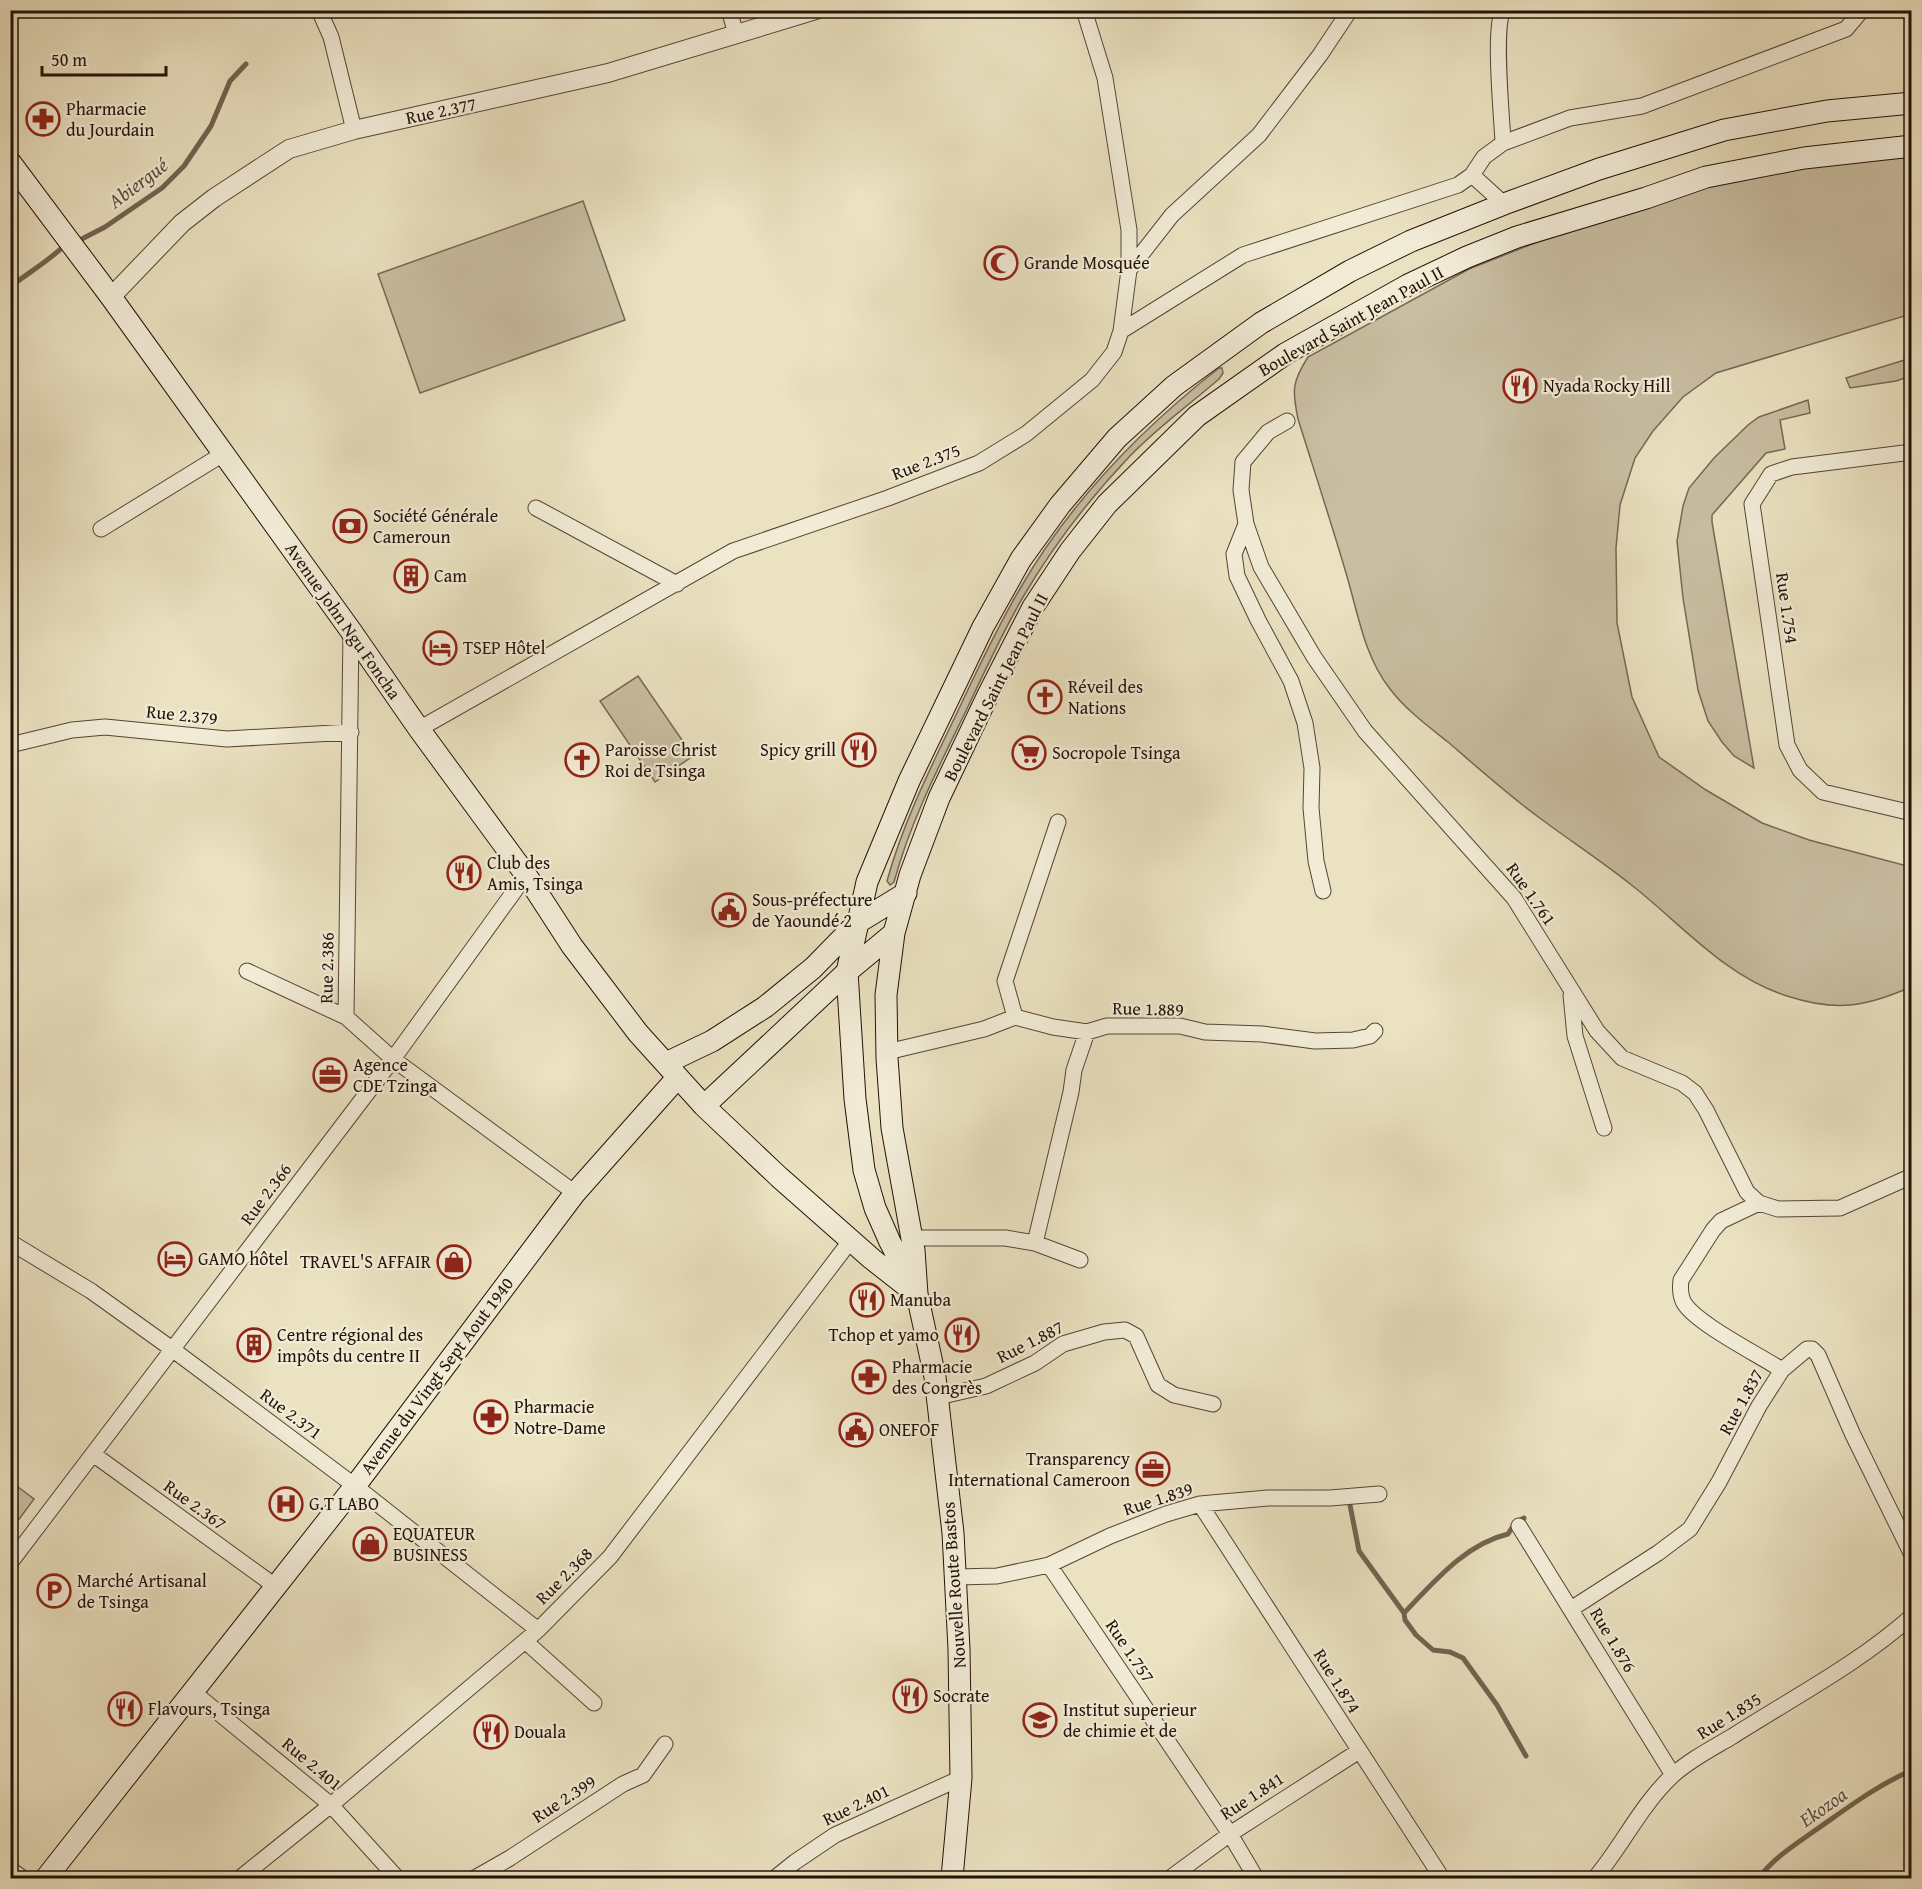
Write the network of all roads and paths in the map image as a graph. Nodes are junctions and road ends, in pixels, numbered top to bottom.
1 (319, 10) edge
2 (729, 10) edge
3 (816, 10) edge
4 (1084, 10) edge
5 (1350, 10) edge
6 (1503, 10) edge
7 (1862, 10) edge
8 (736, 34) junction
9 (1911, 103) edge
10 (354, 130) junction
11 (1503, 143) junction
12 (1911, 146) edge
13 (10, 162) edge
14 (1472, 175) junction
15 (1504, 204) junction
16 (1128, 270) junction
17 (111, 297) junction
18 (1121, 331) junction
19 (1287, 421) dead end
20 (1911, 452) edge
21 (223, 454) junction
22 (536, 508) dead end
23 (1246, 524) junction
24 (101, 529) dead end
25 (677, 584) junction
26 (351, 631) junction
27 (418, 729) junction
28 (351, 732) junction
29 (10, 745) edge
30 (1911, 813) edge
31 (1058, 822) dead end
32 (526, 875) junction
33 (1323, 891) dead end
34 (906, 893) junction
35 (857, 922) junction
36 (894, 933) junction
37 (247, 971) dead end
38 (847, 972) junction
39 (1571, 991) junction
40 (346, 1017) junction
41 (1015, 1017) junction
42 (1375, 1031) dead end
43 (1087, 1032) junction
44 (887, 1052) junction
45 (393, 1059) junction
46 (672, 1070) junction
47 (704, 1106) junction
48 (1604, 1128) dead end
49 (1911, 1176) edge
50 (575, 1192) junction
51 (1759, 1203) junction
52 (912, 1238) junction
53 (851, 1240) junction
54 (10, 1242) edge
55 (1035, 1243) junction
56 (1080, 1260) dead end
57 (917, 1294) junction
58 (172, 1349) junction
59 (1782, 1370) junction
60 (938, 1397) junction
61 (1213, 1404) dead end
62 (93, 1454) junction
63 (355, 1486) junction
64 (1379, 1494) dead end
65 (1200, 1504) junction
66 (1519, 1526) dead end
67 (1911, 1555) edge
68 (10, 1563) edge
69 (1048, 1565) junction
70 (956, 1577) junction
71 (275, 1586) junction
72 (1571, 1609) junction
73 (1911, 1616) edge
74 (538, 1630) junction
75 (525, 1641) junction
76 (192, 1691) junction
77 (594, 1703) dead end
78 (665, 1744) dead end
79 (1359, 1751) junction
80 (1673, 1775) junction
81 (961, 1778) junction
82 (331, 1805) junction
83 (1230, 1834) junction
84 (10, 1871) edge
85 (20, 1878) edge
86 (46, 1878) edge
87 (240, 1878) edge
88 (397, 1878) edge
89 (475, 1878) edge
90 (775, 1878) edge
91 (952, 1878) edge
92 (1170, 1878) edge
93 (1256, 1878) edge
94 (1442, 1878) edge
95 (1595, 1878) edge

1 - 10 street
2 - 8 street
3 - 8 street, Rue 2.377
4 - 16 street, Rue 2.375
5 - 16 street
6 - 11 street
7 - 11 street
8 - 10 street, Rue 2.377
9 - 15 main road, Boulevard Saint Jean Paul II
10 - 17 street, Rue 2.377
11 - 14 street
12 - 34 main road, Boulevard Saint Jean Paul II
13 - 17 main road, Avenue John Ngu Foncha
14 - 15 street
14 - 18 street
15 - 35 main road, Boulevard Saint Jean Paul II
16 - 18 street, Rue 2.375
17 - 21 main road, Avenue John Ngu Foncha
18 - 25 street, Rue 2.375
19 - 23 street, Rue 1.761
20 - 30 street, Rue 1.754
21 - 24 street
21 - 26 main road, Avenue John Ngu Foncha
22 - 25 street
23 - 33 street
23 - 39 street, Rue 1.761
25 - 27 street, Rue 2.375
26 - 27 main road, Avenue John Ngu Foncha
26 - 28 street, Rue 2.386
27 - 32 main road, Avenue John Ngu Foncha
28 - 29 street, Rue 2.379
28 - 40 street, Rue 2.386
31 - 41 street
32 - 45 street, Rue 2.366
32 - 46 main road, Avenue John Ngu Foncha
34 - 35 main road
34 - 36 main road, Boulevard Saint Jean Paul II
35 - 38 main road, Boulevard Saint Jean Paul II
35 - 46 main road
36 - 38 main road
36 - 44 main road, Boulevard Saint Jean Paul II
37 - 40 street
38 - 47 main road
38 - 57 main road, Boulevard Saint Jean Paul II
39 - 48 street
39 - 51 street, Rue 1.761
40 - 45 street, Rue 2.386
41 - 43 street, Rue 1.889
41 - 44 street
42 - 43 street, Rue 1.889
43 - 55 street
44 - 52 main road, Boulevard Saint Jean Paul II
45 - 50 street, Rue 2.386
45 - 58 street, Rue 2.366
46 - 47 main road, Avenue John Ngu Foncha
46 - 50 main road, Avenue du Vingt Sept Aout 1940
47 - 53 main road, Avenue John Ngu Foncha
49 - 51 street
50 - 63 main road, Avenue du Vingt Sept Aout 1940
51 - 59 street
52 - 55 street
52 - 57 main road, Boulevard Saint Jean Paul II
53 - 57 main road, Avenue John Ngu Foncha
53 - 74 street, Rue 2.368
54 - 58 street, Rue 2.371
55 - 56 street
57 - 60 main road, Nouvelle Route Bastos
58 - 62 street, Rue 2.366
58 - 63 street, Rue 2.371
59 - 67 street, Rue 1.837
59 - 72 street, Rue 1.837
60 - 61 street, Rue 1.887
60 - 70 main road, Nouvelle Route Bastos
62 - 68 street, Rue 2.366
62 - 71 street, Rue 2.367
63 - 71 main road, Avenue du Vingt Sept Aout 1940
63 - 74 street, Rue 2.371
64 - 65 street, Rue 1.839
65 - 69 street, Rue 1.839
65 - 79 street, Rue 1.874
66 - 72 street, Rue 1.876
69 - 70 street, Rue 1.839
69 - 83 street, Rue 1.757
70 - 81 main road, Nouvelle Route Bastos
71 - 76 main road, Avenue du Vingt Sept Aout 1940
72 - 80 street, Rue 1.876
73 - 80 street, Rue 1.835
74 - 75 street, Rue 2.368
75 - 77 street
75 - 82 street, Rue 2.368
76 - 82 street, Rue 2.401
76 - 86 main road, Avenue du Vingt Sept Aout 1940
78 - 89 street, Rue 2.399
79 - 83 street, Rue 1.841
79 - 94 street, Rue 1.874
80 - 95 street, Rue 1.835
81 - 90 street, Rue 2.401
81 - 91 main road, Nouvelle Route Bastos
82 - 87 street, Rue 2.368
82 - 88 street, Rue 2.401
83 - 92 street, Rue 1.841
83 - 93 street, Rue 1.757
84 - 85 street

